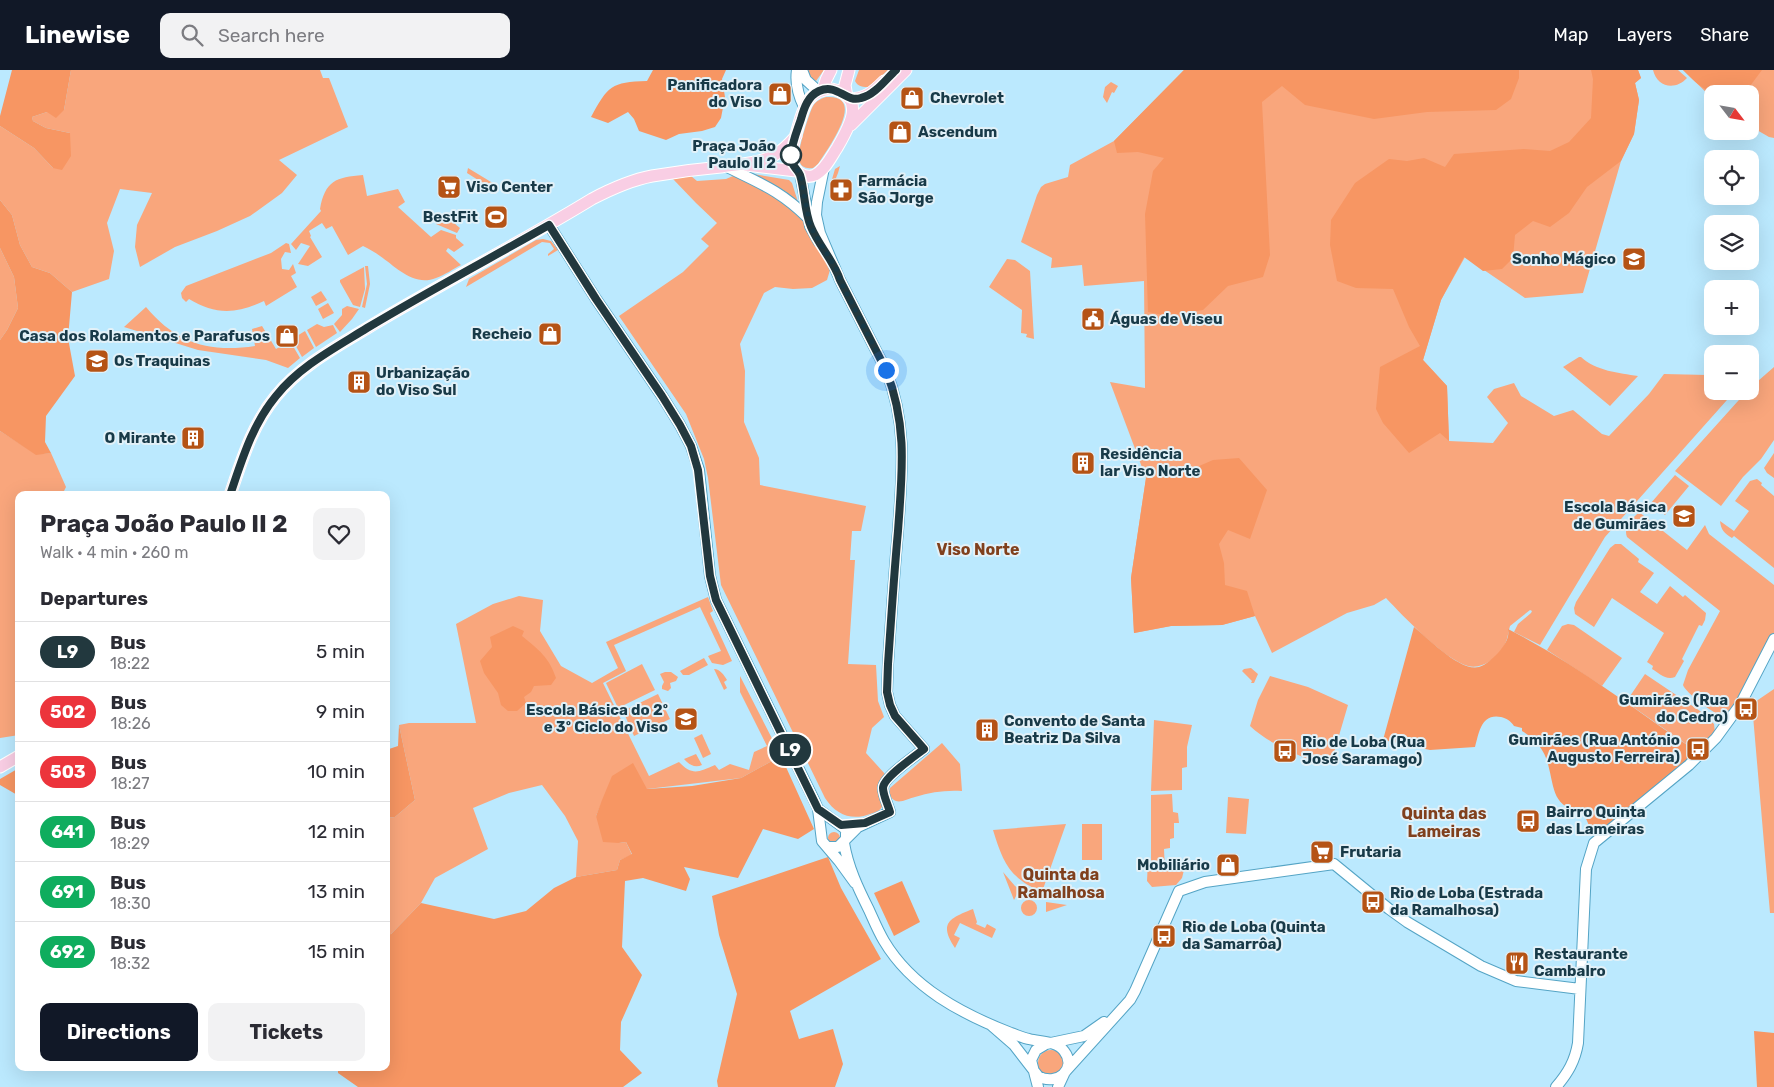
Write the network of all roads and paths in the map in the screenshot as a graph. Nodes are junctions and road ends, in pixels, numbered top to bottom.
1 (797, 70) edge
2 (802, 70) edge
3 (831, 70) edge
4 (849, 70) edge
5 (896, 70) edge
6 (906, 70) edge
7 (820, 91) junction
8 (848, 98) junction
9 (804, 107) junction
10 (849, 127) junction
11 (796, 136) junction
12 (744, 165) junction
13 (725, 166) junction
14 (824, 168) junction
15 (798, 172) junction
16 (808, 219) junction
17 (549, 225) junction
18 (837, 270) junction
19 (231, 491) edge
20 (1774, 639) edge
21 (15, 758) edge
22 (0, 767) edge
23 (818, 809) junction
24 (865, 823) junction
25 (839, 824) junction
26 (821, 832) junction
27 (845, 841) junction
28 (827, 846) junction
29 (856, 884) junction
30 (1580, 989) junction
31 (1123, 1009) junction
32 (991, 1025) junction
33 (1052, 1044) junction
34 (1034, 1072) junction
35 (1065, 1072) junction
36 (1038, 1087) edge
37 (1058, 1087) edge
38 (1556, 1087) edge

1 - 9 street
2 - 7 street
3 - 7 main road
4 - 8 main road
5 - 8 main road
6 - 10 main road
7 - 8 main road
7 - 9 main road
8 - 10 main road
9 - 11 main road
10 - 14 main road
11 - 12 main road
11 - 15 main road
12 - 13 main road
12 - 15 main road
13 - 16 street
13 - 17 main road
14 - 15 main road
14 - 18 street
15 - 16 street
16 - 18 street
17 - 19 main road
17 - 23 street
18 - 24 street
20 - 30 street
21 - 22 main road
23 - 25 street
23 - 26 street
24 - 25 street
24 - 27 street
25 - 26 street
25 - 27 street
26 - 28 street
27 - 28 street
27 - 29 street
28 - 29 street
29 - 32 street
30 - 31 street
30 - 38 street
31 - 33 street
31 - 35 street
32 - 33 street
32 - 34 street
33 - 34 street
33 - 35 street
34 - 35 street
34 - 36 street
35 - 37 street

